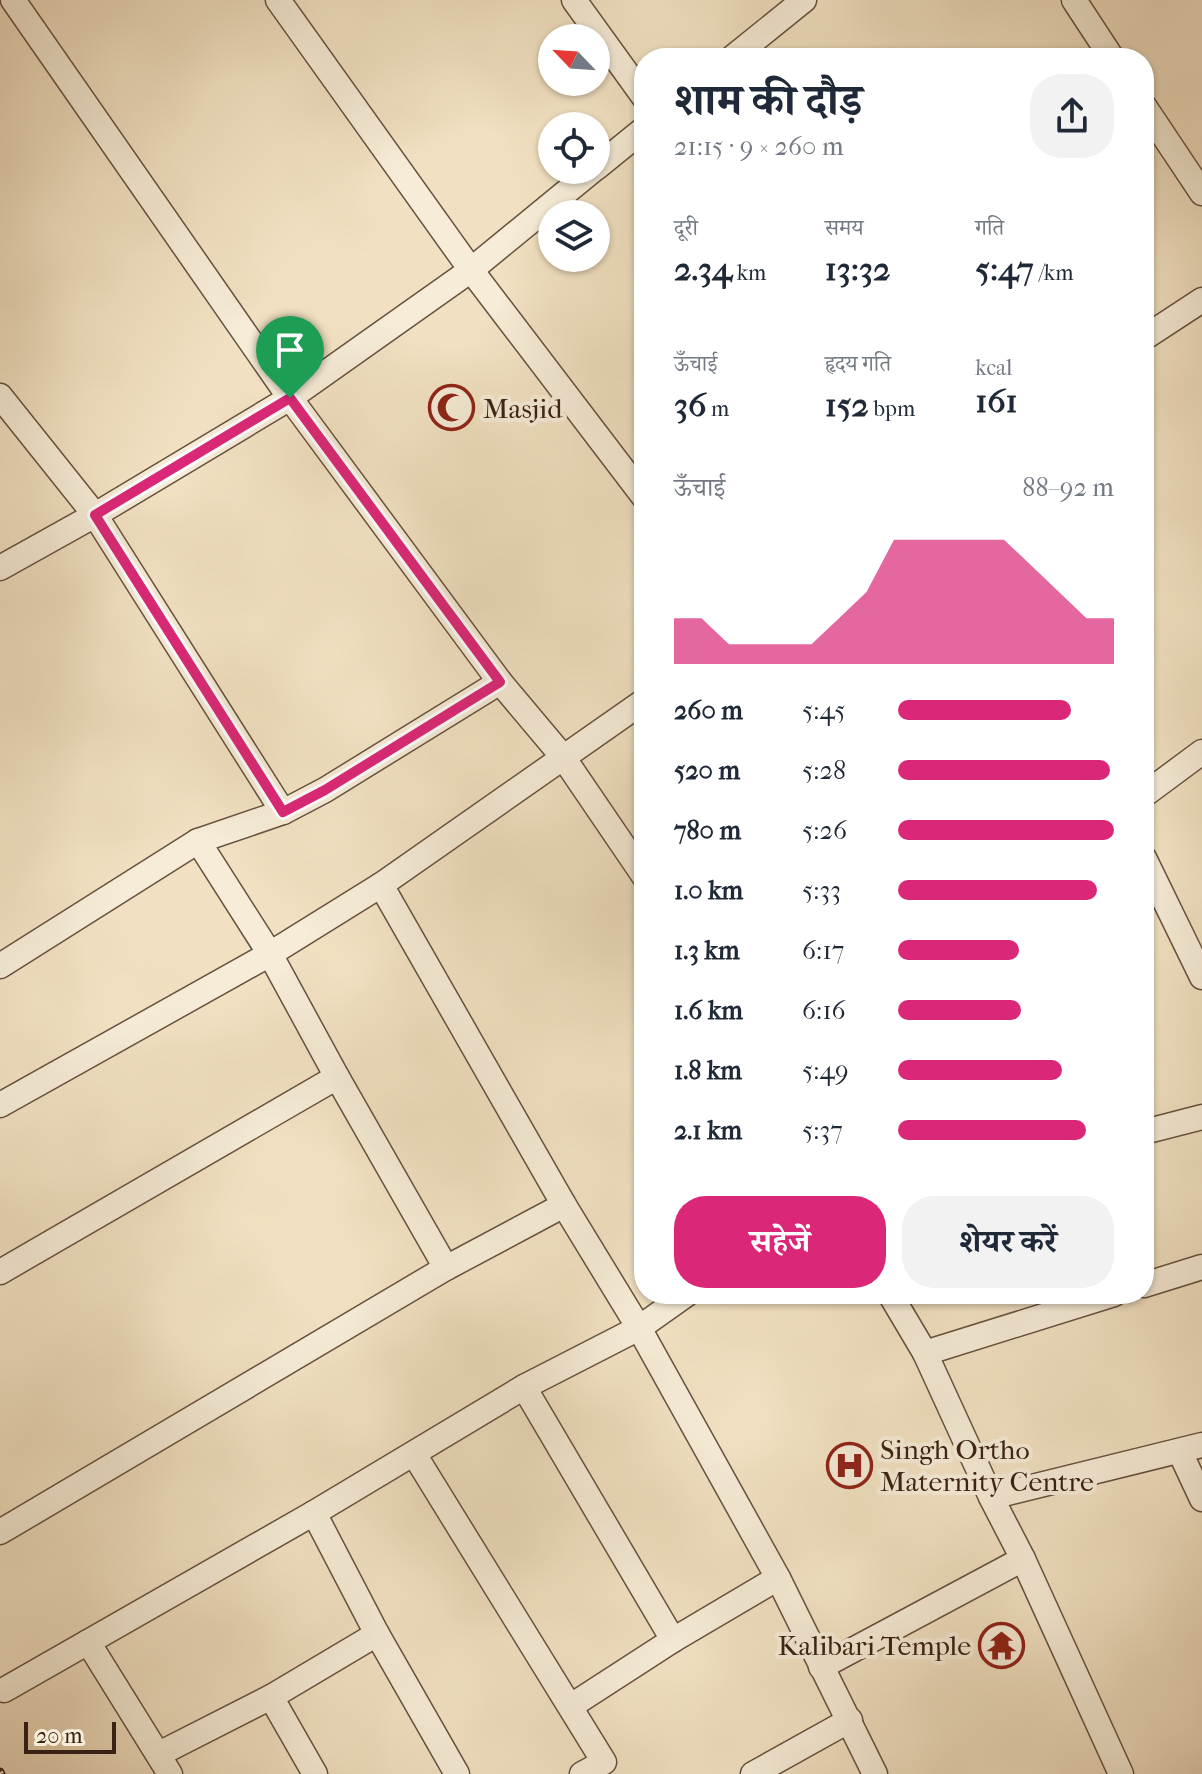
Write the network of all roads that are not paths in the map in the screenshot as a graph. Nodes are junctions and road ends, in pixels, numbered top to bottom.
1 (13, 0) edge
2 (278, 0) edge
3 (574, 0) edge
4 (804, 0) edge
5 (1074, 0) edge
6 (744, 48) edge
7 (1105, 48) edge
8 (634, 83) edge
9 (1154, 121) edge
10 (634, 137) edge
11 (610, 157) edge
12 (577, 184) edge
13 (1202, 193) edge
14 (471, 270) junction
15 (1202, 300) edge
16 (1154, 331) edge
17 (290, 398) junction
18 (2, 402) edge
19 (634, 484) edge
20 (95, 515) junction
21 (0, 568) edge
22 (500, 682) junction
23 (634, 708) edge
24 (1202, 752) edge
25 (563, 757) junction
26 (1154, 788) edge
27 (283, 812) junction
28 (198, 841) junction
29 (634, 861) edge
30 (1154, 879) edge
31 (381, 885) junction
32 (270, 954) junction
33 (0, 966) edge
34 (1202, 977) edge
35 (337, 1077) junction
36 (0, 1105) edge
37 (1202, 1117) edge
38 (1154, 1129) edge
39 (564, 1205) junction
40 (1202, 1267) edge
41 (446, 1268) junction
42 (0, 1272) edge
43 (1154, 1282) edge
44 (673, 1304) edge
45 (896, 1304) edge
46 (1082, 1304) edge
47 (639, 1328) junction
48 (925, 1353) junction
49 (524, 1387) junction
50 (1191, 1448) edge
51 (414, 1454) junction
52 (991, 1497) junction
53 (1202, 1499) edge
54 (314, 1513) junction
55 (3, 1522) edge
56 (1023, 1559) junction
57 (778, 1578) junction
58 (377, 1634) junction
59 (673, 1640) junction
60 (88, 1642) junction
61 (821, 1667) junction
62 (4, 1690) dead end
63 (271, 1697) junction
64 (571, 1706) junction
65 (850, 1720) junction
66 (165, 1764) edge
67 (315, 1774) edge
68 (457, 1774) edge
69 (582, 1774) edge
70 (753, 1774) edge
71 (875, 1774) edge
72 (1121, 1774) edge

1 - 17 street
2 - 14 street
3 - 8 street
4 - 6 street
5 - 7 street
9 - 13 street
10 - 11 street
12 - 14 street
14 - 17 street
14 - 19 street
15 - 16 street
17 - 20 street
17 - 22 street
18 - 20 street
20 - 21 street
20 - 27 street
22 - 25 street
22 - 27 street
23 - 25 street
24 - 26 street
25 - 29 street
25 - 31 street
27 - 28 street
28 - 32 street
28 - 33 street
30 - 34 street
31 - 32 street
31 - 39 street
32 - 35 street
32 - 36 street
35 - 41 street
35 - 42 street
37 - 38 street
39 - 41 street
39 - 47 street
40 - 43 street
41 - 55 street
44 - 47 street
45 - 48 street
46 - 48 street
47 - 49 street
47 - 57 street
48 - 52 street
49 - 51 street
49 - 59 street
50 - 52 street
50 - 53 street
51 - 54 street
51 - 64 street
52 - 56 street
54 - 58 street
54 - 60 street
56 - 61 street
56 - 72 street
57 - 59 street
57 - 61 street
58 - 63 street
58 - 68 street
59 - 64 street
60 - 62 street
60 - 66 street
61 - 65 street
63 - 66 street
63 - 67 street
64 - 69 street
65 - 70 street
65 - 71 street

